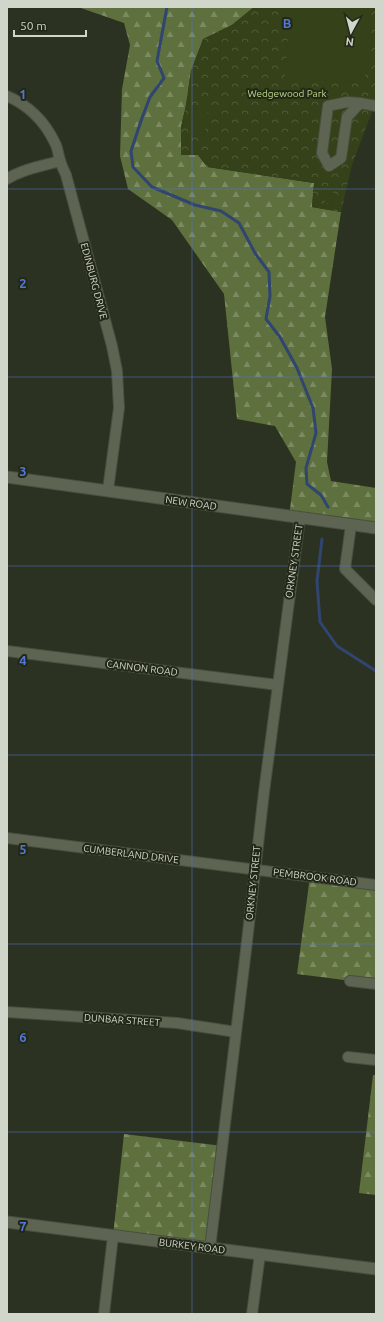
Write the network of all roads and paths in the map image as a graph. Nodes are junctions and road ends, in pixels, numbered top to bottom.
1 (7, 96) edge
2 (360, 103) junction
3 (376, 106) edge
4 (60, 161) junction
5 (7, 179) edge
6 (7, 476) edge
7 (108, 490) junction
8 (300, 518) junction
9 (351, 525) junction
10 (376, 528) edge
11 (376, 600) edge
12 (7, 651) edge
13 (278, 685) junction
14 (7, 838) edge
15 (255, 869) junction
16 (376, 885) edge
17 (350, 981) dead end
18 (376, 984) edge
19 (7, 1012) edge
20 (236, 1032) junction
21 (348, 1057) dead end
22 (376, 1060) edge
23 (7, 1222) edge
24 (112, 1236) junction
25 (210, 1248) junction
26 (260, 1254) junction
27 (376, 1269) edge
28 (104, 1314) edge
29 (252, 1314) edge

1 - 4 street, EDINBURG DRIVE
2 - 2 street
2 - 3 street
4 - 5 street
4 - 7 street, EDINBURG DRIVE
6 - 7 street, NEW ROAD
7 - 8 street, NEW ROAD
8 - 9 street, NEW ROAD
8 - 13 street, ORKNEY STREET
9 - 10 street, NEW ROAD
9 - 11 street
12 - 13 street, CANNON ROAD
13 - 15 street, ORKNEY STREET
14 - 15 street, CUMBERLAND DRIVE
15 - 16 street, PEMBROOK ROAD
15 - 20 street, ORKNEY STREET
17 - 18 street
19 - 20 street, DUNBAR STREET
20 - 25 street, ORKNEY STREET
21 - 22 street
23 - 24 street, BURKEY ROAD
24 - 25 street, BURKEY ROAD
24 - 28 street
25 - 26 street, BURKEY ROAD
26 - 27 street, BURKEY ROAD
26 - 29 street

